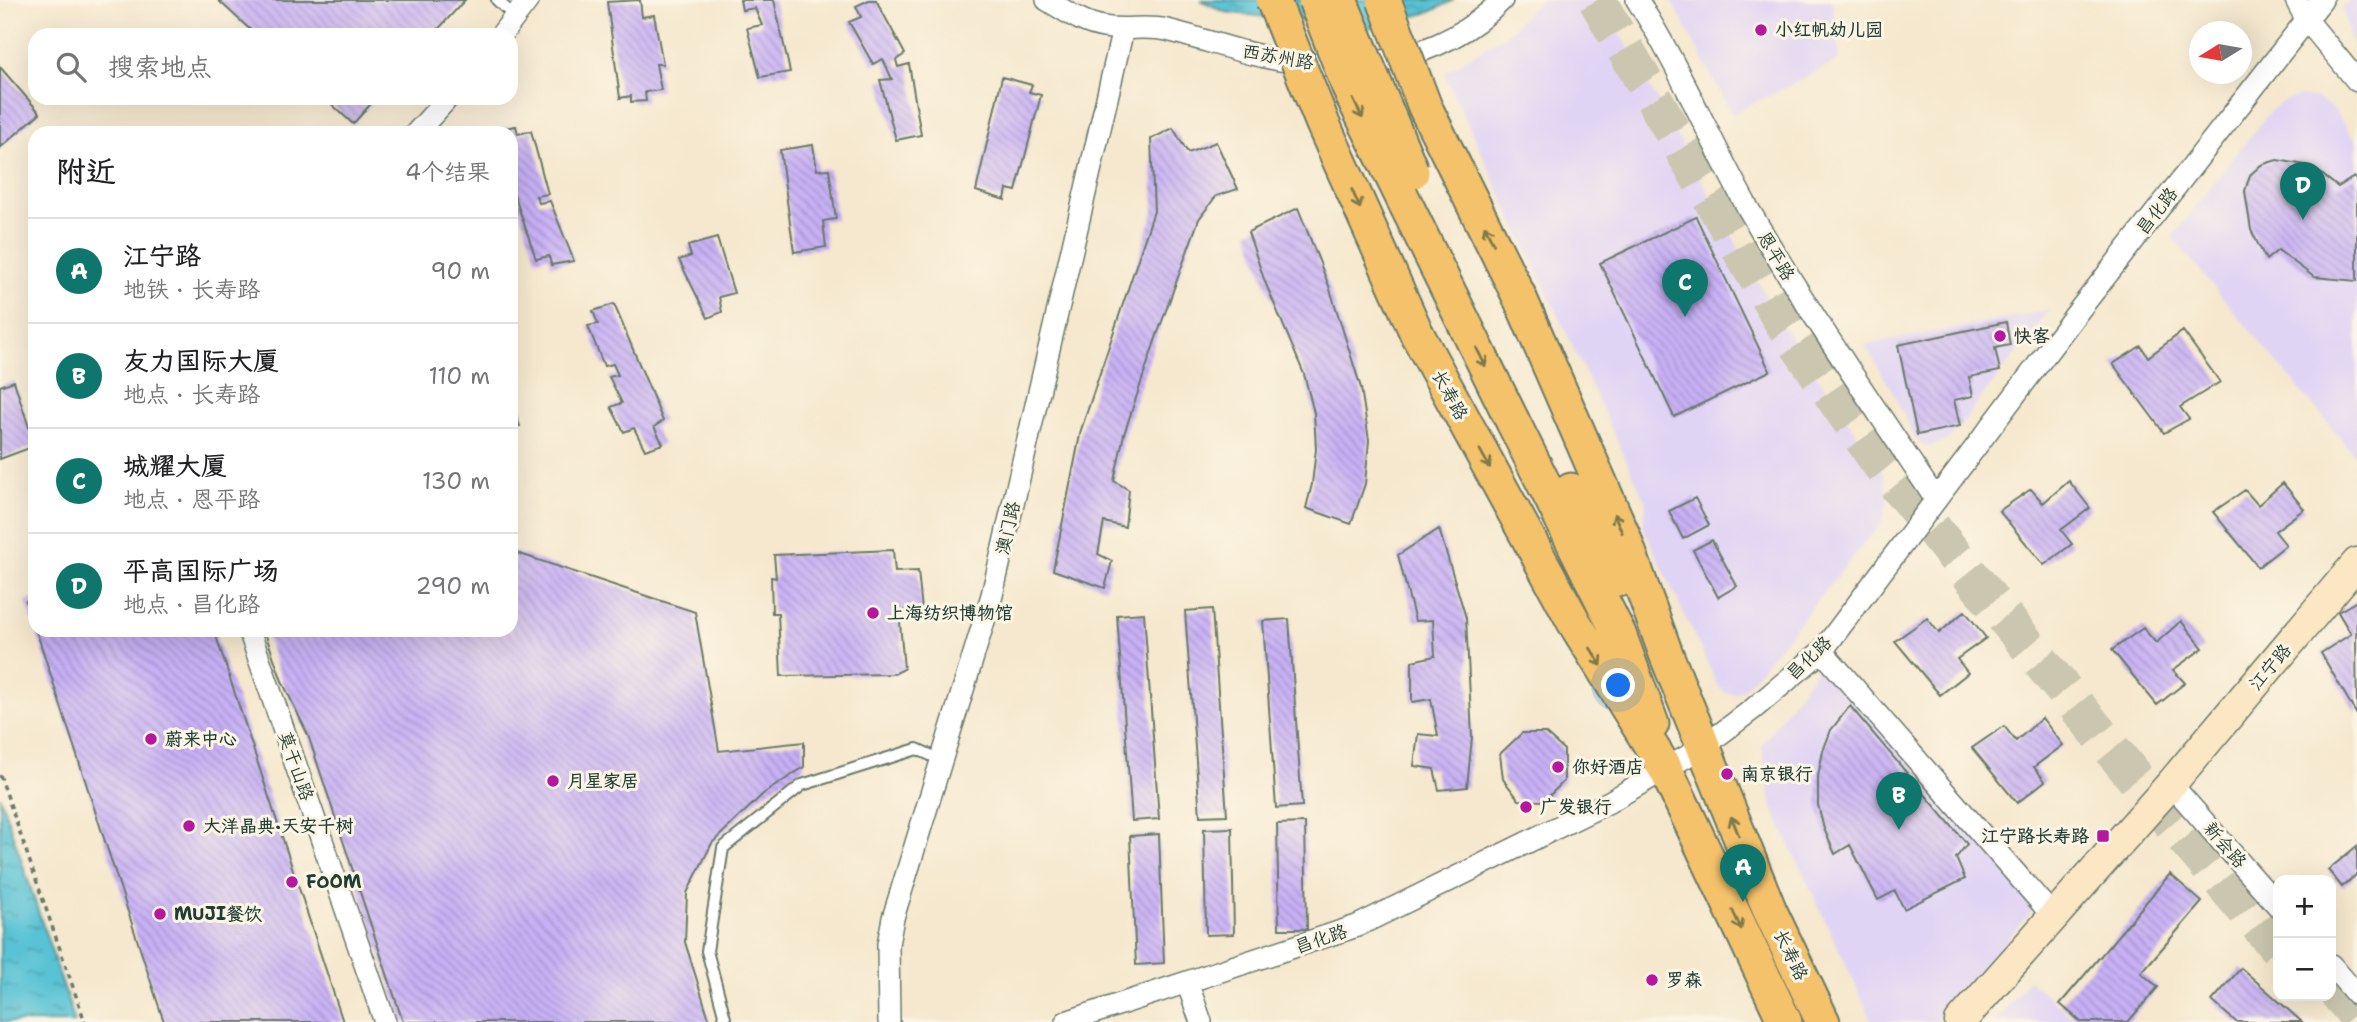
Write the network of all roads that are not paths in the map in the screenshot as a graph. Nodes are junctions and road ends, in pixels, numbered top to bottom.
1 (497, 0) edge
2 (528, 0) edge
3 (1046, 0) edge
4 (1273, 0) edge
5 (1315, 0) edge
6 (1340, 0) edge
7 (1384, 0) edge
8 (1502, 0) edge
9 (1637, 0) edge
10 (2296, 0) edge
11 (2322, 0) edge
12 (515, 17) junction
13 (2306, 19) junction
14 (506, 28) edge
15 (1123, 29) junction
16 (2357, 81) edge
17 (442, 105) edge
18 (422, 126) edge
19 (1523, 417) junction
20 (1936, 500) junction
21 (2357, 563) edge
22 (251, 637) edge
23 (1822, 651) junction
24 (1666, 654) junction
25 (1703, 747) junction
26 (941, 760) junction
27 (1665, 770) junction
28 (2171, 784) junction
29 (2273, 900) edge
30 (2053, 916) junction
31 (2336, 971) edge
32 (1187, 982) junction
33 (2357, 995) edge
34 (385, 1022) edge
35 (726, 1022) edge
36 (889, 1022) edge
37 (1066, 1022) edge
38 (1201, 1022) edge
39 (1785, 1022) edge
40 (1823, 1022) edge
41 (1960, 1022) edge

1 - 12 lane
2 - 12 street
3 - 15 street, 西苏州路
4 -> 27 main road, 长寿路, bridge
5 -> 19 main road, 长寿路, bridge
6 - 19 main road, 长寿路, bridge
24 -> 7 main road, 长寿路, bridge
8 - 15 street, 西苏州路
9 - 20 street, 恩平路
10 - 13 street
11 - 13 street, 昌化路
12 - 14 street
13 - 16 street
13 - 20 street, 昌化路
15 - 26 street, 澳门路
17 - 18 street
19 - 24 main road, 长寿路
19 - 27 main road, 长寿路
20 - 23 street, 昌化路
21 - 28 main road, 江宁路
22 - 34 street, 莫干山路
23 - 25 street, 昌化路
23 - 30 street
24 - 25 main road, 长寿路
25 - 27 street, 昌化路
40 -> 25 main road, 长寿路
26 - 35 lane
26 - 36 street, 澳门路
27 - 32 street, 昌化路
27 -> 39 main road, 长寿路
28 - 29 street, 新会路
28 - 30 main road, 江宁路
30 - 41 main road, 江宁路
31 - 33 street
32 - 37 street, 昌化路
32 - 38 street

